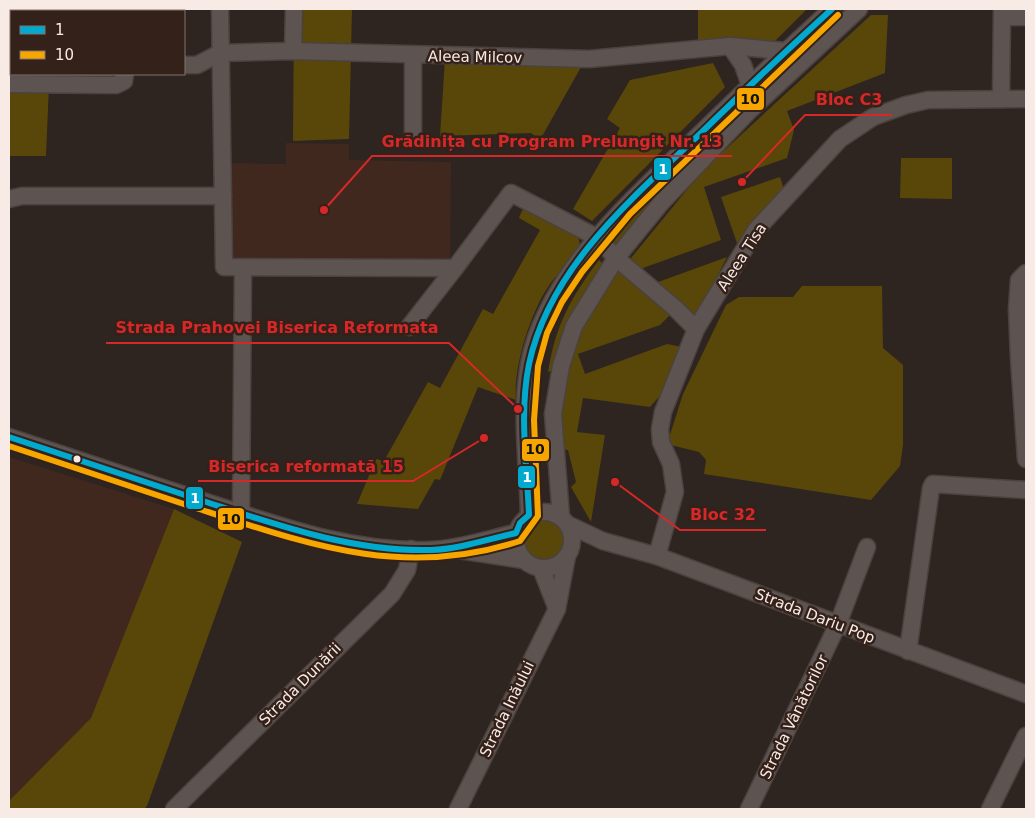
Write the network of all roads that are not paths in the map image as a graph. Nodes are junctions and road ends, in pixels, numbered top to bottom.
1 (220, 9) edge
2 (294, 9) edge
3 (832, 9) edge
4 (859, 9) edge
5 (1003, 13) edge
6 (1026, 17) edge
7 (730, 46) junction
8 (293, 51) junction
9 (785, 51) junction
10 (220, 53) junction
11 (413, 55) junction
12 (798, 63) junction
13 (185, 65) edge
14 (125, 75) edge
15 (9, 84) edge
16 (750, 85) junction
17 (1001, 99) junction
18 (1026, 99) edge
19 (413, 139) dead end
20 (223, 196) junction
21 (9, 199) edge
22 (598, 238) junction
23 (616, 258) junction
24 (243, 268) junction
25 (455, 268) junction
26 (1026, 273) edge
27 (409, 327) dead end
28 (696, 329) junction
29 (9, 437) edge
30 (1026, 459) edge
31 (1026, 490) edge
32 (241, 513) junction
33 (528, 515) junction
34 (565, 521) junction
35 (516, 533) junction
36 (603, 541) junction
37 (449, 548) junction
38 (867, 548) dead end
39 (411, 550) junction
40 (569, 551) junction
41 (657, 556) junction
42 (524, 560) junction
43 (541, 568) junction
44 (557, 609) junction
45 (838, 624) junction
46 (908, 651) junction
47 (1026, 694) edge
48 (1026, 736) edge
49 (174, 809) edge
50 (458, 809) edge
51 (749, 809) edge
52 (990, 809) edge

1 - 10 street
2 - 8 street
3 - 9 street
4 - 12 street
5 - 6 street
5 - 17 street
7 - 9 street, Aleea Milcov
7 - 11 street, Aleea Milcov
7 - 16 street
8 - 10 street, Aleea Milcov
8 - 11 street, Aleea Milcov
9 - 12 street
9 - 16 street
10 - 13 street
10 - 20 street
11 - 19 street
12 - 23 street
14 - 15 street
16 - 22 street
17 - 18 street, Aleea Tisa
17 - 28 street, Aleea Tisa
20 - 21 street
20 - 24 street
22 - 23 street
22 - 25 street
22 - 33 street
23 - 28 street
23 - 34 street
24 - 25 street
24 - 32 street
25 - 27 street
26 - 30 street
28 - 41 street, Aleea Tisa
29 - 32 street
31 - 46 street
32 - 39 street
33 - 34 street
33 - 35 street
34 - 36 street, Strada Dariu Pop
34 - 40 street
35 - 37 street
35 - 42 street
36 - 40 street, Strada Dariu Pop
36 - 41 street, Strada Dariu Pop
37 - 39 street
37 - 42 street
38 - 45 street, Strada Vânătorilor
39 - 49 street, Strada Dunării
40 - 43 street
40 - 44 street, Strada Inăului
41 - 45 street, Strada Dariu Pop
42 - 43 street
43 - 44 street
44 - 50 street, Strada Inăului
45 - 46 street, Strada Dariu Pop
45 - 51 street, Strada Vânătorilor
46 - 47 street, Strada Dariu Pop
48 - 52 street

